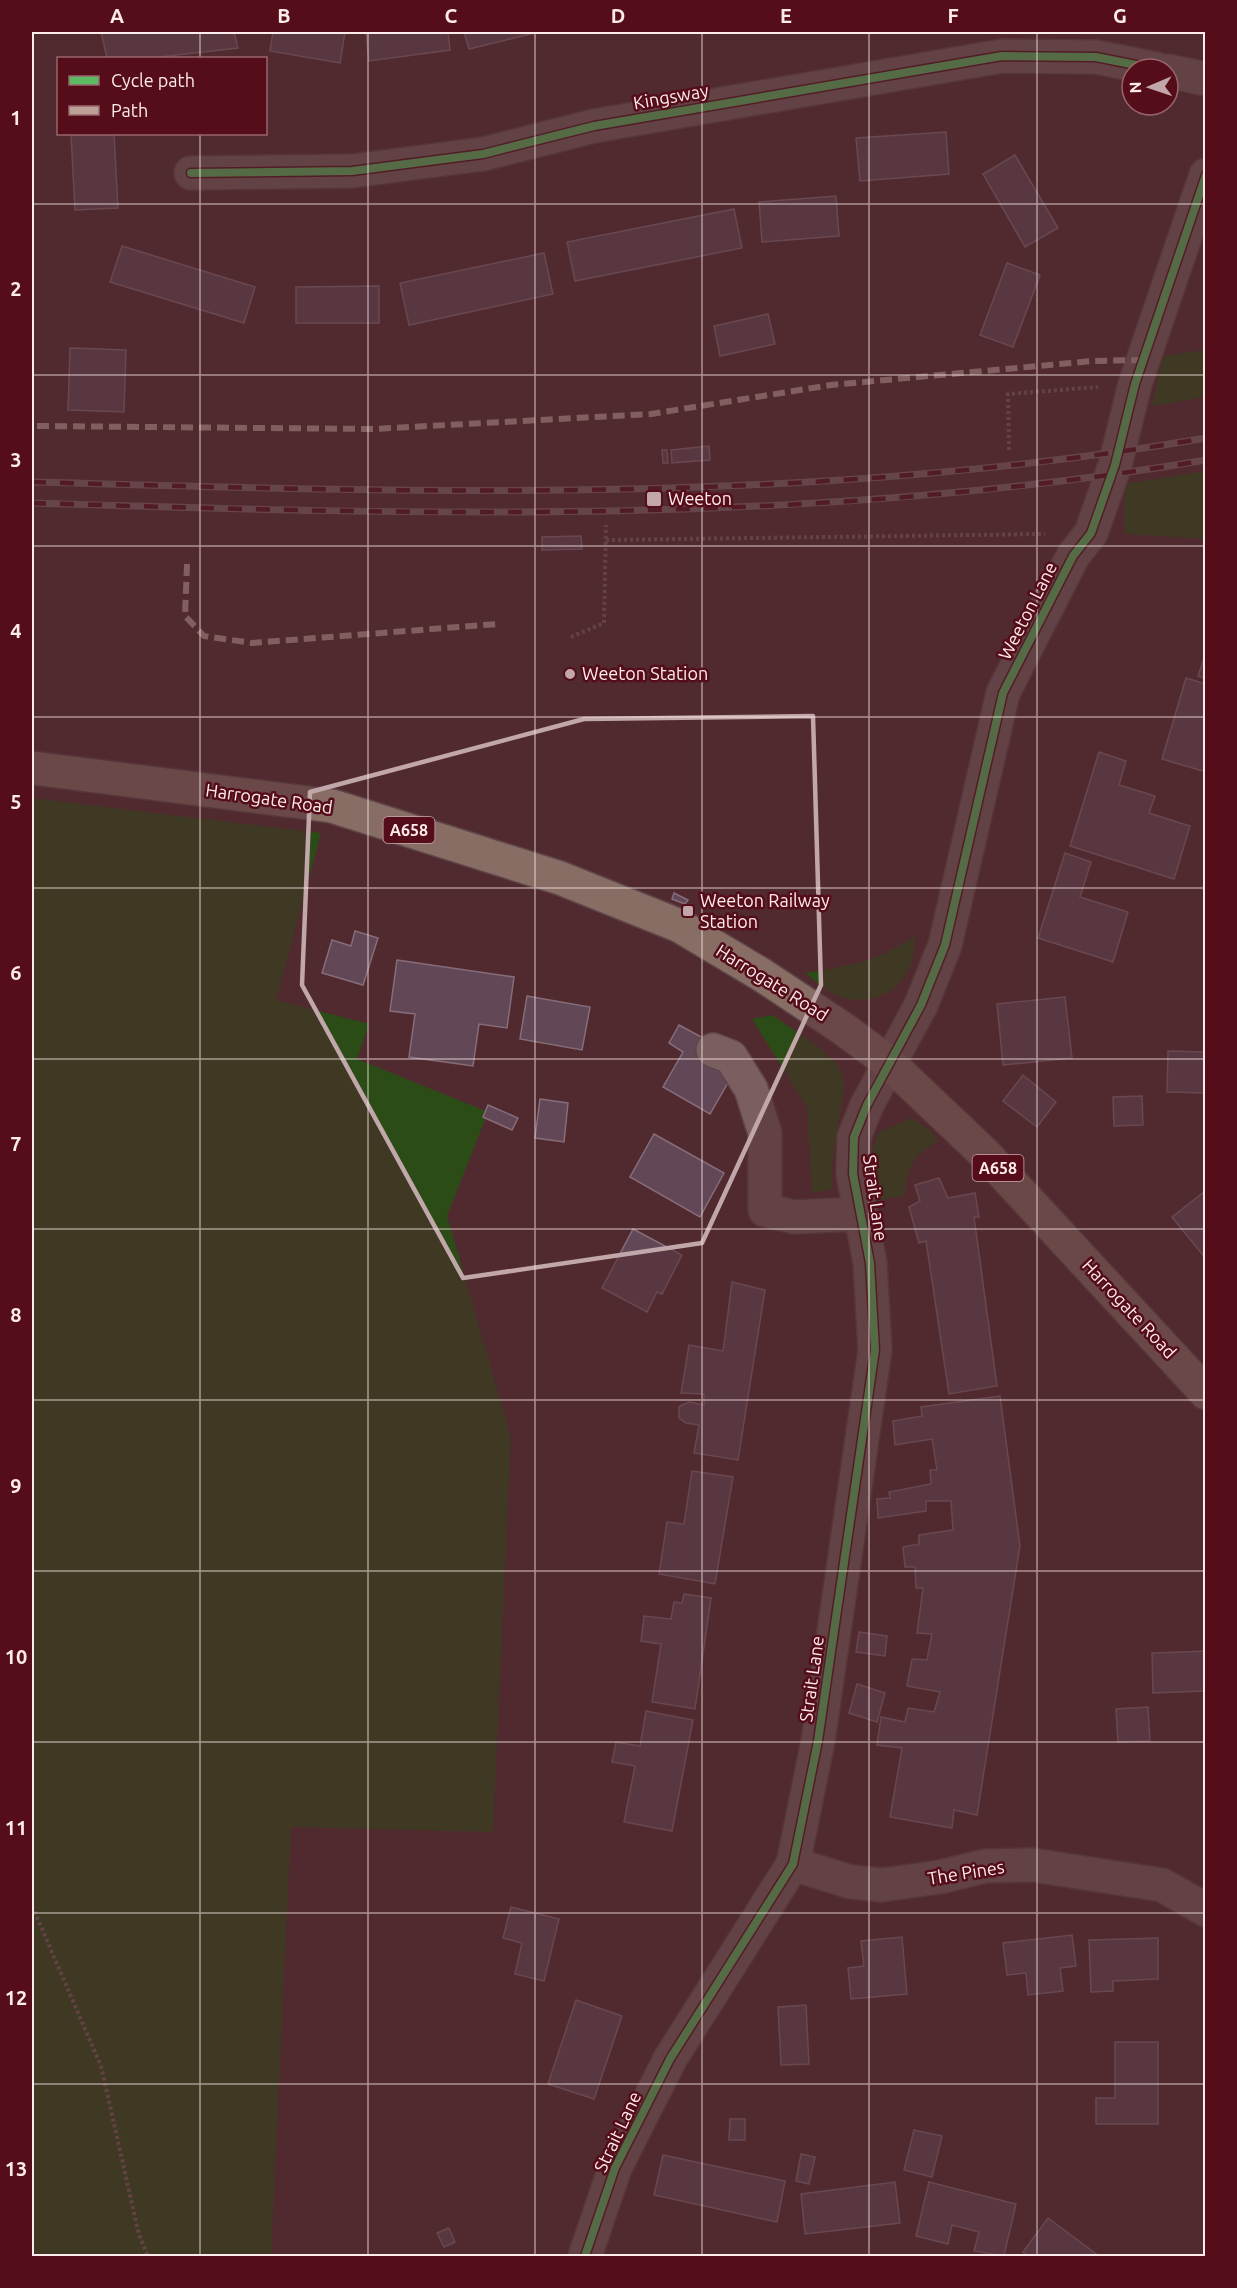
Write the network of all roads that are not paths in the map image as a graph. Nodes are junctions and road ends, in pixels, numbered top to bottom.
1 (1120, 62) edge
2 (1180, 74) edge
3 (1206, 79) edge
4 (191, 172) dead end
5 (1206, 175) edge
6 (32, 768) edge
7 (713, 1050) dead end
8 (889, 1064) junction
9 (859, 1214) junction
10 (1206, 1393) edge
11 (793, 1864) junction
12 (1206, 1910) edge
13 (585, 2256) edge

1 - 4 street, Kingsway
2 - 3 street
5 - 8 street, Weeton Lane
6 - 8 highway, Harrogate Road / A658
7 - 9 street
8 - 9 street, Strait Lane
8 - 10 highway, Harrogate Road / A658
9 - 11 street, Strait Lane
11 - 12 street, The Pines
11 - 13 street, Strait Lane

